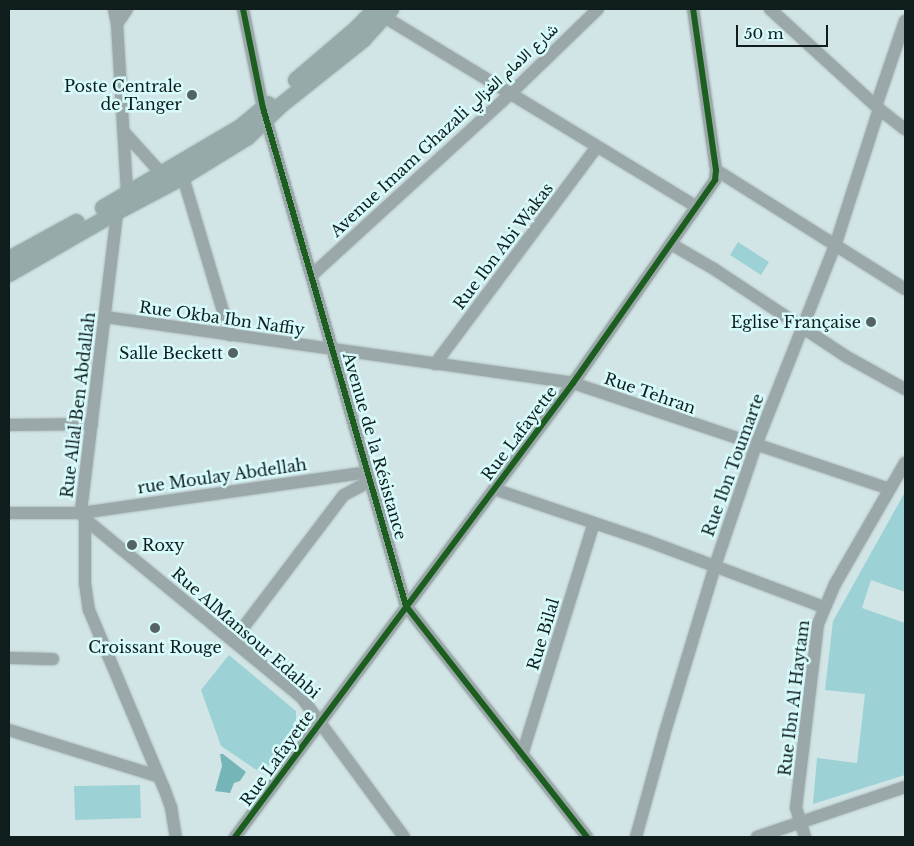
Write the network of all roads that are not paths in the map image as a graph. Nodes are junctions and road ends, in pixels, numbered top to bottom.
1 (114, 9) edge
2 (127, 9) edge
3 (243, 9) edge
4 (598, 9) edge
5 (693, 9) edge
6 (770, 9) edge
7 (381, 11) edge
8 (905, 21) edge
9 (117, 24) junction
10 (510, 94) junction
11 (878, 108) junction
12 (265, 114) junction
13 (905, 129) edge
14 (124, 132) junction
15 (597, 146) junction
16 (716, 170) junction
17 (160, 172) junction
18 (184, 177) junction
19 (121, 201) junction
20 (696, 206) junction
21 (836, 243) junction
22 (671, 244) junction
23 (9, 259) edge
24 (9, 274) edge
25 (312, 275) junction
26 (905, 289) edge
27 (105, 317) junction
28 (801, 328) junction
29 (230, 335) junction
30 (334, 350) junction
31 (435, 364) junction
32 (573, 384) junction
33 (905, 390) edge
34 (92, 424) junction
35 (9, 426) edge
36 (756, 445) junction
37 (905, 463) edge
38 (369, 477) junction
39 (494, 489) junction
40 (889, 489) junction
41 (9, 513) edge
42 (83, 516) junction
43 (594, 523) junction
44 (715, 566) junction
45 (406, 606) junction
46 (823, 607) junction
47 (233, 641) junction
48 (9, 658) edge
49 (53, 659) dead end
50 (321, 722) junction
51 (9, 730) edge
52 (522, 755) junction
53 (157, 776) junction
54 (905, 787) edge
55 (800, 822) junction
56 (176, 837) edge
57 (235, 837) edge
58 (404, 837) edge
59 (587, 837) edge
60 (636, 837) edge
61 (757, 837) edge
62 (805, 837) edge

1 - 9 street, Rue Allal Ben Abdallah
2 - 9 street
3 - 12 street, Avenue de la Résistance
4 - 10 street, Avenue Imam Ghazali شارع الامام الغزالي
5 - 16 street
6 - 11 street
7 - 10 street
7 - 12 main road
8 - 11 street, Rue Ibn Toumarte
9 - 14 street, Rue Allal Ben Abdallah
10 - 15 street
10 - 25 street, Avenue Imam Ghazali شارع الامام الغزالي
11 - 13 street
11 - 21 street, Rue Ibn Toumarte
12 - 17 main road
12 - 18 main road
12 - 25 street, Avenue de la Résistance
14 - 17 street
14 - 19 street, Rue Allal Ben Abdallah
15 - 20 street
15 - 31 street, Rue Ibn Abi Wakas
16 - 20 street, Rue Lafayette
16 - 21 street
17 - 19 main road
18 - 19 main road
18 - 29 street
19 - 23 main road
19 - 24 main road
19 - 27 street, Rue Allal Ben Abdallah
20 - 22 street, Rue Lafayette
21 - 26 street
21 - 28 street, Rue Ibn Toumarte
22 - 28 street
22 - 32 street, Rue Lafayette
25 - 30 street, Avenue de la Résistance
27 - 29 street, Rue Okba Ibn Naffiy
27 - 34 street, Rue Allal Ben Abdallah
28 - 33 street
28 - 36 street, Rue Ibn Toumarte
29 - 30 street, Rue Okba Ibn Naffiy
30 - 31 street, Rue Tehran
30 - 38 street, Avenue de la Résistance
31 - 32 street, Rue Tehran
32 - 36 street, Rue Tehran
32 - 39 street, Rue Lafayette
34 - 35 street
34 - 42 street, Rue Allal Ben Abdallah
36 - 40 street, Rue Tehran
36 - 44 street, Rue Ibn Toumarte
37 - 40 street, Rue Ibn Al Haytam
38 - 42 street, rue Moulay Abdellah
38 - 45 street, Avenue de la Résistance
38 - 47 street
39 - 43 street
39 - 45 street, Rue Lafayette
40 - 46 street, Rue Ibn Al Haytam
41 - 42 street, rue Moulay Abdellah
42 - 47 street, Rue AlMansour Edahbi
42 - 53 street, Rue Allal Ben Abdallah
43 - 44 street
43 - 52 street, Rue Bilal
44 - 46 street
44 - 60 street, Rue Ibn Toumarte
45 - 50 street, Rue Lafayette
45 - 52 street, Avenue de la Résistance
46 - 55 street, Rue Ibn Al Haytam
47 - 50 street, Rue AlMansour Edahbi
48 - 49 street
50 - 57 street, Rue Lafayette
50 - 58 street, Rue AlMansour Edahbi
51 - 53 street
52 - 59 street, Avenue de la Résistance
53 - 56 street, Rue Allal Ben Abdallah
54 - 55 street
55 - 61 street
55 - 62 street, Rue Ibn Al Haytam

